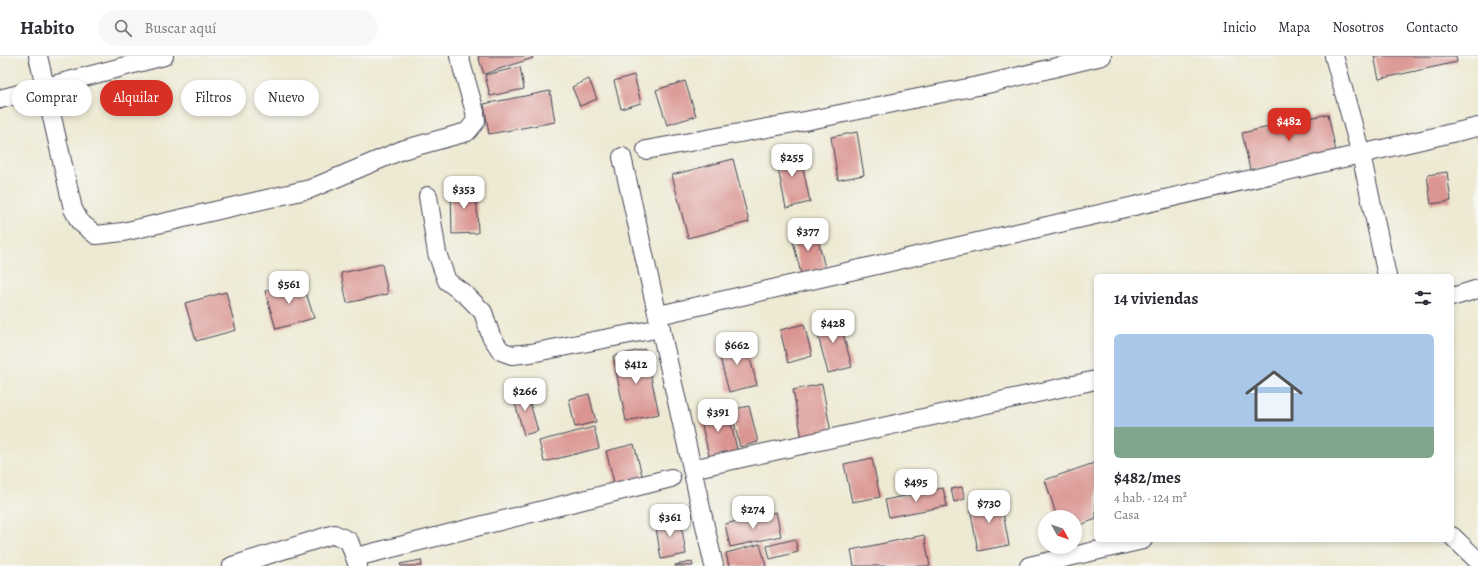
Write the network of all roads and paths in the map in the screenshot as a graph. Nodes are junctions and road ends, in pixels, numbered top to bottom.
1 (38, 56) edge
2 (164, 56) edge
3 (459, 56) edge
4 (1102, 56) edge
5 (1334, 56) edge
6 (42, 80) edge
7 (74, 80) edge
8 (12, 96) edge
9 (0, 99) edge
10 (51, 116) edge
11 (1478, 127) edge
12 (646, 150) dead end
13 (1361, 154) junction
14 (622, 157) dead end
15 (428, 196) dead end
16 (1387, 274) edge
17 (1478, 289) edge
18 (1454, 296) edge
19 (660, 322) junction
20 (1094, 380) edge
21 (692, 469) junction
22 (671, 478) dead end
23 (1454, 538) edge
24 (1136, 542) edge
25 (1072, 561) edge
26 (1478, 561) edge
27 (357, 562) edge
28 (232, 566) edge
29 (714, 566) edge
30 (1029, 566) edge

1 - 6 street
2 - 7 street
3 - 10 street
4 - 12 street
5 - 13 street
8 - 9 street
11 - 13 street
13 - 16 street
13 - 19 street
14 - 19 street
15 - 19 street
17 - 18 street
19 - 21 street
20 - 21 street
21 - 29 street
22 - 27 street
23 - 26 street
24 - 25 street
25 - 30 street
27 - 28 street

